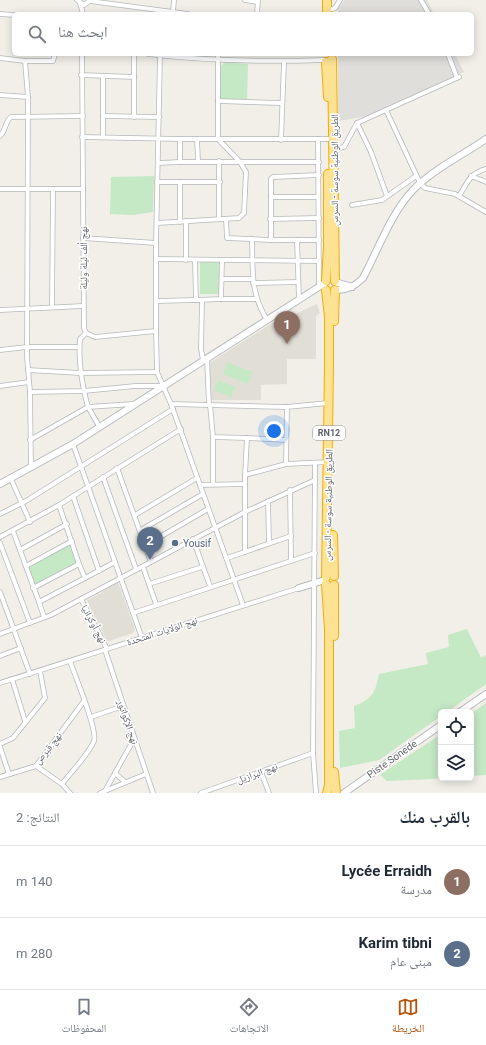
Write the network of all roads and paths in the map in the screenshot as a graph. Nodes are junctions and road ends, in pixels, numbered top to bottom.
1 (174, 0) edge
2 (245, 0) edge
3 (327, 0) edge
4 (340, 0) edge
5 (421, 0) edge
6 (78, 1) edge
7 (258, 1) edge
8 (89, 2) edge
9 (98, 2) edge
10 (331, 9) edge
11 (83, 12) edge
12 (173, 12) joint
13 (257, 12) edge
14 (428, 12) edge
15 (0, 14) edge
16 (12, 15) edge
17 (54, 56) edge
18 (82, 56) edge
19 (134, 56) edge
20 (160, 56) joint
21 (218, 56) edge
22 (449, 56) edge
23 (0, 58) edge
24 (328, 58) edge
25 (218, 60) junction
26 (25, 61) junction
27 (284, 62) junction
28 (81, 75) junction
29 (103, 76) junction
30 (134, 77) junction
31 (0, 95) edge
32 (28, 97) junction
33 (218, 102) junction
34 (281, 102) junction
35 (386, 110) junction
36 (27, 116) junction
37 (83, 116) junction
38 (103, 116) junction
39 (134, 116) junction
40 (159, 117) junction
41 (357, 123) junction
42 (0, 136) edge
43 (82, 137) junction
44 (103, 137) junction
45 (158, 138) junction
46 (180, 139) junction
47 (197, 139) junction
48 (218, 139) junction
49 (318, 139) junction
50 (328, 139) junction
51 (486, 139) edge
52 (281, 140) junction
53 (333, 149) junction
54 (219, 161) junction
55 (180, 162) junction
56 (198, 162) junction
57 (240, 162) junction
58 (318, 162) junction
59 (158, 163) junction
60 (486, 169) edge
61 (319, 175) junction
62 (416, 176) junction
63 (471, 176) junction
64 (158, 182) junction
65 (180, 182) junction
66 (220, 182) junction
67 (486, 182) edge
68 (420, 184) junction
69 (0, 189) edge
70 (27, 189) junction
71 (53, 189) junction
72 (83, 189) junction
73 (387, 196) junction
74 (460, 196) junction
75 (271, 197) junction
76 (318, 197) junction
77 (352, 205) dead end
78 (486, 212) edge
79 (319, 218) junction
80 (219, 219) junction
81 (226, 219) junction
82 (270, 219) junction
83 (186, 221) junction
84 (180, 222) junction
85 (157, 223) junction
86 (83, 238) junction
87 (252, 239) junction
88 (271, 240) junction
89 (297, 240) junction
90 (319, 240) junction
91 (156, 243) junction
92 (156, 259) junction
93 (186, 260) junction
94 (195, 260) junction
95 (222, 260) junction
96 (252, 261) junction
97 (298, 261) junction
98 (319, 261) junction
99 (222, 279) junction
100 (253, 281) junction
101 (298, 282) junction
102 (329, 286) junction
103 (221, 299) junction
104 (256, 299) junction
105 (157, 300) junction
106 (196, 300) junction
107 (202, 300) junction
108 (299, 300) junction
109 (83, 306) junction
110 (52, 307) junction
111 (28, 309) junction
112 (0, 310) edge
113 (267, 320) junction
114 (156, 331) junction
115 (86, 333) junction
116 (28, 347) junction
117 (79, 347) junction
118 (0, 350) edge
119 (205, 359) junction
120 (28, 370) junction
121 (80, 372) junction
122 (157, 372) junction
123 (29, 382) junction
124 (0, 386) edge
125 (164, 387) junction
126 (84, 391) junction
127 (30, 392) junction
128 (328, 403) junction
129 (134, 404) junction
130 (172, 404) junction
131 (209, 405) junction
132 (287, 406) junction
133 (88, 407) junction
134 (173, 409) junction
135 (99, 426) junction
136 (180, 429) junction
137 (213, 438) junction
138 (247, 438) junction
139 (30, 440) junction
140 (286, 440) junction
141 (73, 444) junction
142 (328, 462) junction
143 (315, 463) junction
144 (286, 464) junction
145 (81, 466) junction
146 (31, 468) junction
147 (118, 468) junction
148 (245, 475) junction
149 (103, 477) junction
150 (197, 478) junction
151 (11, 479) junction
152 (315, 480) junction
153 (0, 484) edge
154 (214, 484) junction
155 (245, 484) junction
156 (200, 485) junction
157 (88, 488) junction
158 (290, 490) junction
159 (202, 494) junction
160 (73, 496) junction
161 (268, 501) junction
162 (22, 503) junction
163 (60, 505) junction
164 (208, 509) junction
165 (245, 512) junction
166 (0, 514) edge
167 (135, 515) junction
168 (30, 522) junction
169 (67, 524) junction
170 (215, 527) junction
171 (141, 530) junction
172 (13, 531) junction
173 (291, 536) junction
174 (0, 537) edge
175 (193, 539) junction
176 (72, 541) junction
177 (0, 543) edge
178 (269, 543) junction
179 (146, 545) junction
180 (20, 550) junction
181 (245, 552) junction
182 (315, 553) junction
183 (227, 558) junction
184 (291, 560) junction
185 (115, 562) junction
186 (151, 562) junction
187 (79, 564) junction
188 (26, 566) junction
189 (143, 567) junction
190 (202, 567) junction
191 (136, 569) junction
192 (99, 571) junction
193 (85, 578) junction
194 (121, 578) junction
195 (234, 578) junction
196 (329, 580) junction
197 (315, 583) junction
198 (149, 584) junction
199 (210, 586) junction
200 (33, 588) junction
201 (298, 588) joint
202 (0, 592) edge
203 (81, 599) junction
204 (39, 602) junction
205 (156, 604) junction
206 (243, 605) junction
207 (133, 613) junction
208 (44, 617) junction
209 (30, 623) junction
210 (13, 629) junction
211 (0, 634) edge
212 (142, 638) junction
213 (21, 648) junction
214 (106, 650) junction
215 (0, 656) edge
216 (70, 661) junction
217 (40, 671) junction
218 (30, 674) junction
219 (12, 679) junction
220 (0, 683) edge
221 (486, 694) edge
222 (84, 701) junction
223 (123, 706) junction
224 (464, 709) edge
225 (91, 717) junction
226 (25, 721) junction
227 (438, 727) edge
228 (134, 739) junction
229 (0, 745) edge
230 (313, 753) junction
231 (36, 766) junction
232 (261, 772) junction
233 (115, 773) junction
234 (9, 774) junction
235 (146, 774) junction
236 (0, 777) edge
237 (125, 782) junction
238 (62, 784) junction
239 (103, 792) edge
240 (344, 792) edge
241 (70, 793) edge
242 (153, 793) edge
243 (201, 793) edge
244 (269, 793) edge
245 (316, 793) edge
246 (327, 793) edge
247 (336, 793) edge

1 - 12 street
2 - 7 street
3 - 10 highway
4 - 10 street
5 - 14 street
6 - 8 street
6 - 11 street
7 - 13 street
8 - 9 street
8 - 11 street
9 - 12 street
15 - 16 street
17 - 26 street
18 - 28 street, نهج ألف ليلة وليلة
19 - 30 street
20 - 25 street
20 - 40 street
21 - 25 street
22 - 35 street
23 - 26 street
24 - 27 street
24 - 50 highway, الطريق الوطنية سوسة - السرس / RN12
24 - 53 highway, الطريق الوطنية سوسة - السرس / RN12
25 - 27 street
25 - 33 street
26 - 32 street
27 - 34 street
28 - 29 street
28 - 37 street, نهج ألف ليلة وليلة
29 - 30 street
29 - 38 street
30 - 39 street
31 - 32 street
32 - 36 street
33 - 34 street
33 - 48 street
34 - 52 street
35 - 41 street
35 - 62 street
36 - 37 street
36 - 42 street
36 - 70 street
37 - 43 street, نهج ألف ليلة وليلة
38 - 39 street
38 - 44 street
39 - 40 street
40 - 45 street
41 - 53 street
41 - 73 street
43 - 44 street
43 - 72 street, نهج ألف ليلة وليلة
44 - 45 street
45 - 46 street
45 - 59 street
46 - 47 street
46 - 55 street
47 - 48 street
47 - 56 street
48 - 52 street
48 - 57 street
49 - 50 street
49 - 52 street
49 - 58 street
50 - 102 highway, الطريق الوطنية سوسة - السرس / RN12
51 - 68 street
53 - 102 highway, الطريق الوطنية سوسة - السرس / RN12
54 - 56 street
54 - 57 street
54 - 66 street
55 - 56 street
55 - 59 street
57 - 58 street
57 - 81 street
58 - 61 street
59 - 64 street
60 - 63 street
61 - 75 street
61 - 76 street
62 - 68 street
62 - 73 street
63 - 67 street
63 - 74 street
64 - 65 street
64 - 85 street
65 - 66 street
65 - 84 street
66 - 80 street
68 - 74 street
68 - 102 street
69 - 70 street
70 - 71 street
70 - 111 street
71 - 72 street
71 - 110 street
72 - 86 street, نهج ألف ليلة وليلة
73 - 77 street
74 - 78 street
75 - 76 street
75 - 82 street
76 - 79 street
79 - 82 street
79 - 90 street
80 - 81 street
80 - 83 street
81 - 87 street
82 - 88 street
83 - 84 street
83 - 93 street
84 - 85 street
85 - 91 street
86 - 91 street
86 - 109 street, نهج ألف ليلة وليلة
87 - 88 street
87 - 96 street
88 - 89 street
89 - 90 street
89 - 97 street
90 - 98 street
91 - 92 street
92 - 93 street
92 - 105 street
93 - 94 street
94 - 95 street
94 - 106 street
95 - 96 street
95 - 99 street
96 - 97 street
96 - 100 street
97 - 98 street
97 - 101 street
98 - 102 street
99 - 100 street
99 - 103 street
100 - 101 street
100 - 104 street
101 - 108 street
102 - 108 street
102 - 128 highway, الطريق الوطنية سوسة - السرس / RN12
102 - 196 highway, الطريق الوطنية سوسة - السرس / RN12
103 - 104 street
103 - 107 street
104 - 113 street
105 - 106 street
105 - 114 street
106 - 107 street
107 - 119 street
108 - 113 street
109 - 110 street
109 - 115 street, نهج ألف ليلة وليلة
110 - 111 street
111 - 112 street
111 - 116 street
113 - 119 street
114 - 115 street
114 - 122 street
115 - 117 street
116 - 117 street
116 - 118 street
116 - 120 street
117 - 121 street
119 - 125 street
119 - 131 street
120 - 121 street
120 - 123 street
121 - 122 street
121 - 126 street
122 - 125 street
123 - 124 street
123 - 127 street
125 - 126 street
125 - 129 street
125 - 130 street
126 - 127 street
126 - 133 street
127 - 139 street
128 - 132 street
128 - 142 highway, الطريق الوطنية سوسة - السرس / RN12
129 - 133 street
129 - 135 street
130 - 131 street
130 - 134 street
131 - 132 street
131 - 137 street
132 - 140 street
133 - 135 street
133 - 139 street
134 - 136 street
134 - 145 street
135 - 141 street
136 - 147 street
136 - 150 street
137 - 138 street
137 - 154 street
138 - 140 street
138 - 148 street
139 - 146 street
140 - 144 street
141 - 145 street
141 - 146 street
142 - 143 street
142 - 196 highway, الطريق الوطنية سوسة - السرس / RN12
143 - 144 street
143 - 152 street
144 - 148 street
145 - 157 street
145 - 162 street
146 - 151 street
147 - 149 street
147 - 167 street
148 - 155 street
149 - 157 street
149 - 191 street
150 - 156 street
150 - 167 street
151 - 153 street
151 - 162 street
152 - 158 street
152 - 182 street
154 - 155 street
154 - 156 street
155 - 165 street
156 - 159 street
157 - 160 street
157 - 185 street
158 - 161 street
158 - 173 street
159 - 164 street
159 - 171 street
160 - 163 street
160 - 192 street
161 - 165 street
161 - 178 street
162 - 166 street
162 - 168 street
163 - 168 street
163 - 169 street
164 - 170 street
164 - 179 street
165 - 170 street
165 - 181 street
167 - 171 street
168 - 172 street
169 - 176 street
169 - 180 street
170 - 175 street
170 - 183 street
171 - 179 street
172 - 174 street
172 - 180 street
173 - 178 street
173 - 184 street
175 - 186 street
175 - 190 street
176 - 187 street
176 - 188 street
177 - 209 street
178 - 181 street
179 - 186 street
180 - 188 street
181 - 183 street
182 - 184 street
182 - 197 street
183 - 195 street
184 - 195 street
185 - 192 street
185 - 194 street
186 - 189 street
187 - 193 street
187 - 200 street
188 - 200 street
189 - 191 street
189 - 198 street
190 - 198 street
190 - 199 street
191 - 194 street
192 - 193 street
193 - 204 street
194 - 203 street
194 - 207 street
195 - 199 street
195 - 206 street
196 - 197 street, نهج الولايات المتحدة
196 - 246 highway, الطريق الوطنية سوسة - السرس / RN12
196 - 247 highway, الطريق الوطنية سوسة - السرس / RN12
197 - 201 street, نهج الولايات المتحدة
197 - 230 street
198 - 205 street
199 - 205 street
200 - 204 street
201 - 206 street, نهج الولايات المتحدة
202 - 210 street
203 - 208 street
203 - 214 street, نهج أوكرانيا
204 - 208 street
205 - 207 street
206 - 212 street, نهج الولايات المتحدة
207 - 212 street
208 - 209 street
209 - 210 street
210 - 211 street
210 - 213 street
212 - 214 street, نهج الولايات المتحدة
213 - 215 street
213 - 218 street
214 - 216 street, نهج الولايات المتحدة
214 - 223 street, نهج الإكواتور
216 - 217 street, نهج الولايات المتحدة
216 - 222 street
217 - 218 street, نهج الولايات المتحدة
217 - 226 street
218 - 219 street, نهج الولايات المتحدة
219 - 220 street, نهج الولايات المتحدة
219 - 226 street
221 - 224 street
222 - 225 street
222 - 231 street, نهج قبرص
223 - 225 street
223 - 228 street, نهج الإكواتور
225 - 238 street
226 - 229 street
227 - 240 street, Piste Sonede
228 - 233 street
228 - 235 street, نهج الإكواتور
229 - 234 street
230 - 232 street, نهج البرازيل
230 - 245 street
231 - 234 street, نهج قبرص
231 - 238 street
232 - 243 street, نهج البرازيل
232 - 244 street
233 - 237 street
233 - 239 street
234 - 236 street, نهج قبرص
235 - 237 street
235 - 242 street, نهج الإكواتور
237 - 239 street
238 - 241 street
240 - 247 street
246 - 247 highway, RN12

